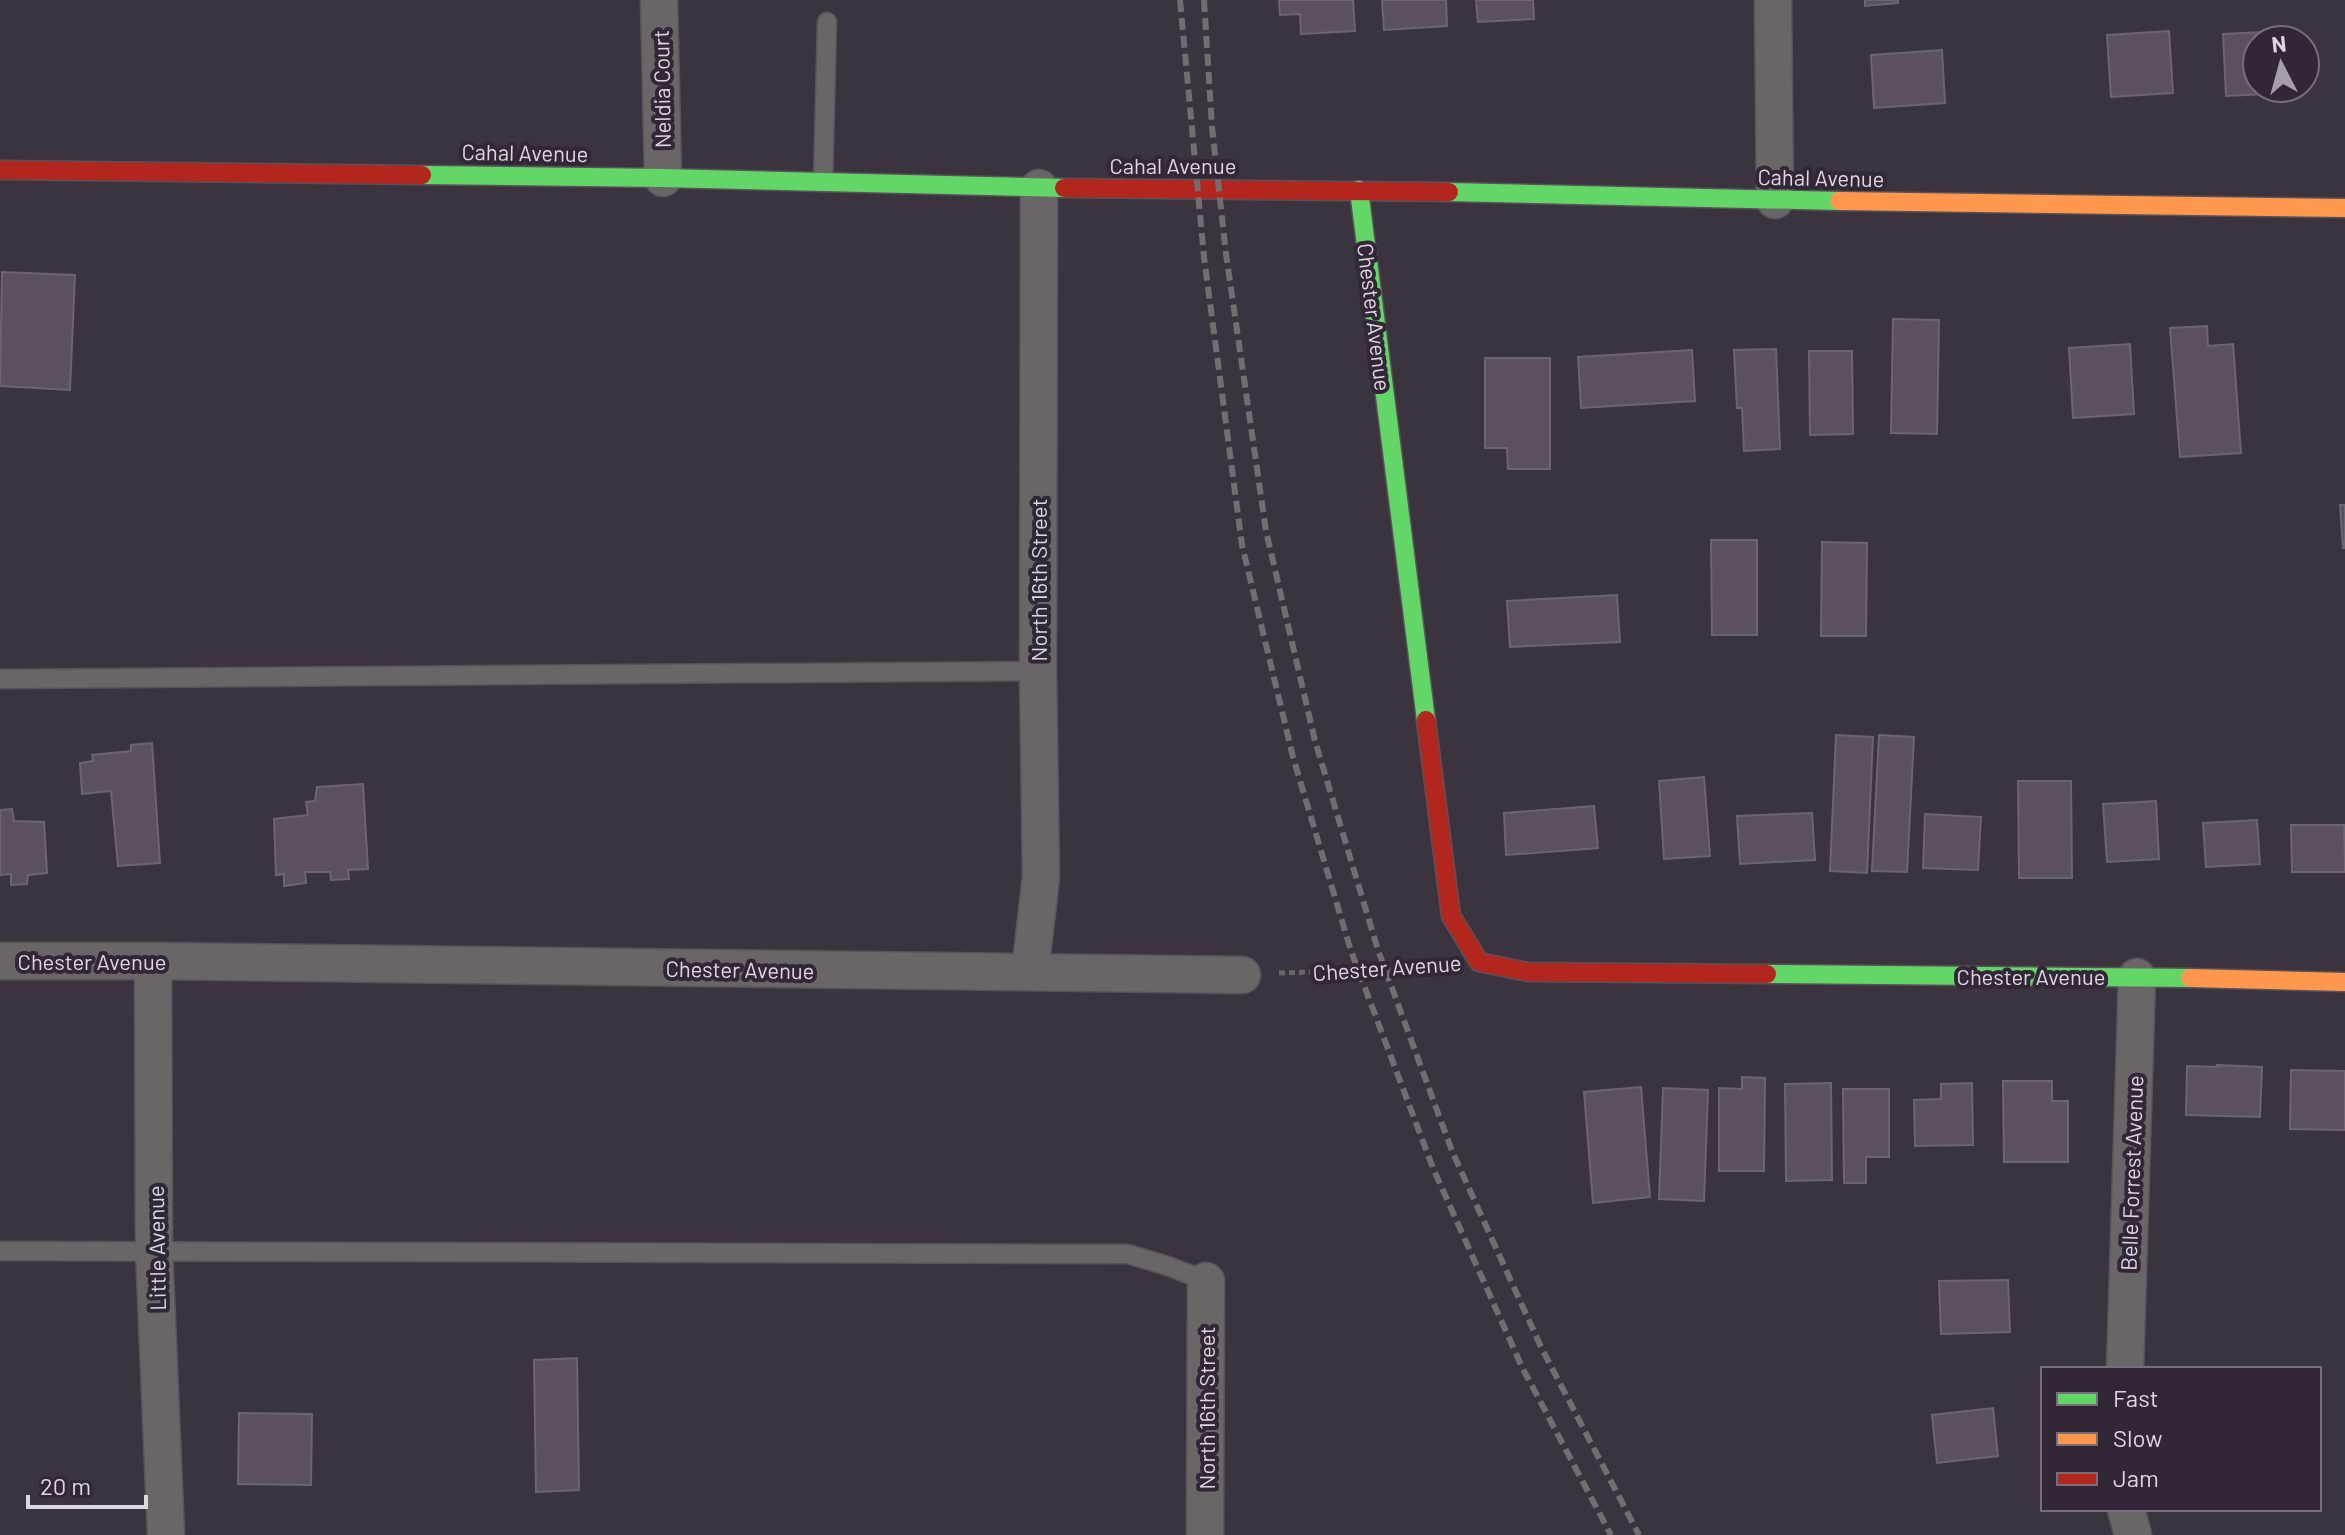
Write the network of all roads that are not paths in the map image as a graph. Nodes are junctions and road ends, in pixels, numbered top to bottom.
1 (659, 0) edge
2 (1773, 0) edge
3 (827, 22) dead end
4 (0, 170) edge
5 (663, 178) junction
6 (823, 182) junction
7 (1039, 188) junction
8 (1359, 190) junction
9 (1775, 200) junction
10 (2345, 208) edge
11 (1038, 671) junction
12 (0, 679) edge
13 (0, 961) edge
14 (153, 961) junction
15 (1030, 972) junction
16 (1242, 975) road end
17 (2137, 977) junction
18 (2345, 982) edge
19 (154, 1250) junction
20 (0, 1251) edge
21 (1206, 1281) joint
22 (2125, 1367) edge
23 (2127, 1511) edge
24 (166, 1535) edge
25 (1205, 1535) edge
26 (2133, 1535) edge

1 - 5 street, Neldia Court
2 - 9 street
3 - 6 lane
4 - 5 street, Cahal Avenue
5 - 6 street, Cahal Avenue
6 - 7 street, Cahal Avenue
7 - 8 street, Cahal Avenue
7 - 11 street, North 16th Street
8 - 9 street, Cahal Avenue
8 - 17 street, Chester Avenue
9 - 10 street, Cahal Avenue
11 - 12 lane
11 - 15 street, North 16th Street
13 - 14 street, Chester Avenue
14 - 15 street, Chester Avenue
14 - 19 street, Little Avenue
15 - 16 street, Chester Avenue
17 - 18 street, Chester Avenue
17 - 22 street, Belle Forrest Avenue
19 - 20 lane
19 - 21 lane
19 - 24 street, Little Avenue
21 - 25 street, North 16th Street
23 - 26 street

